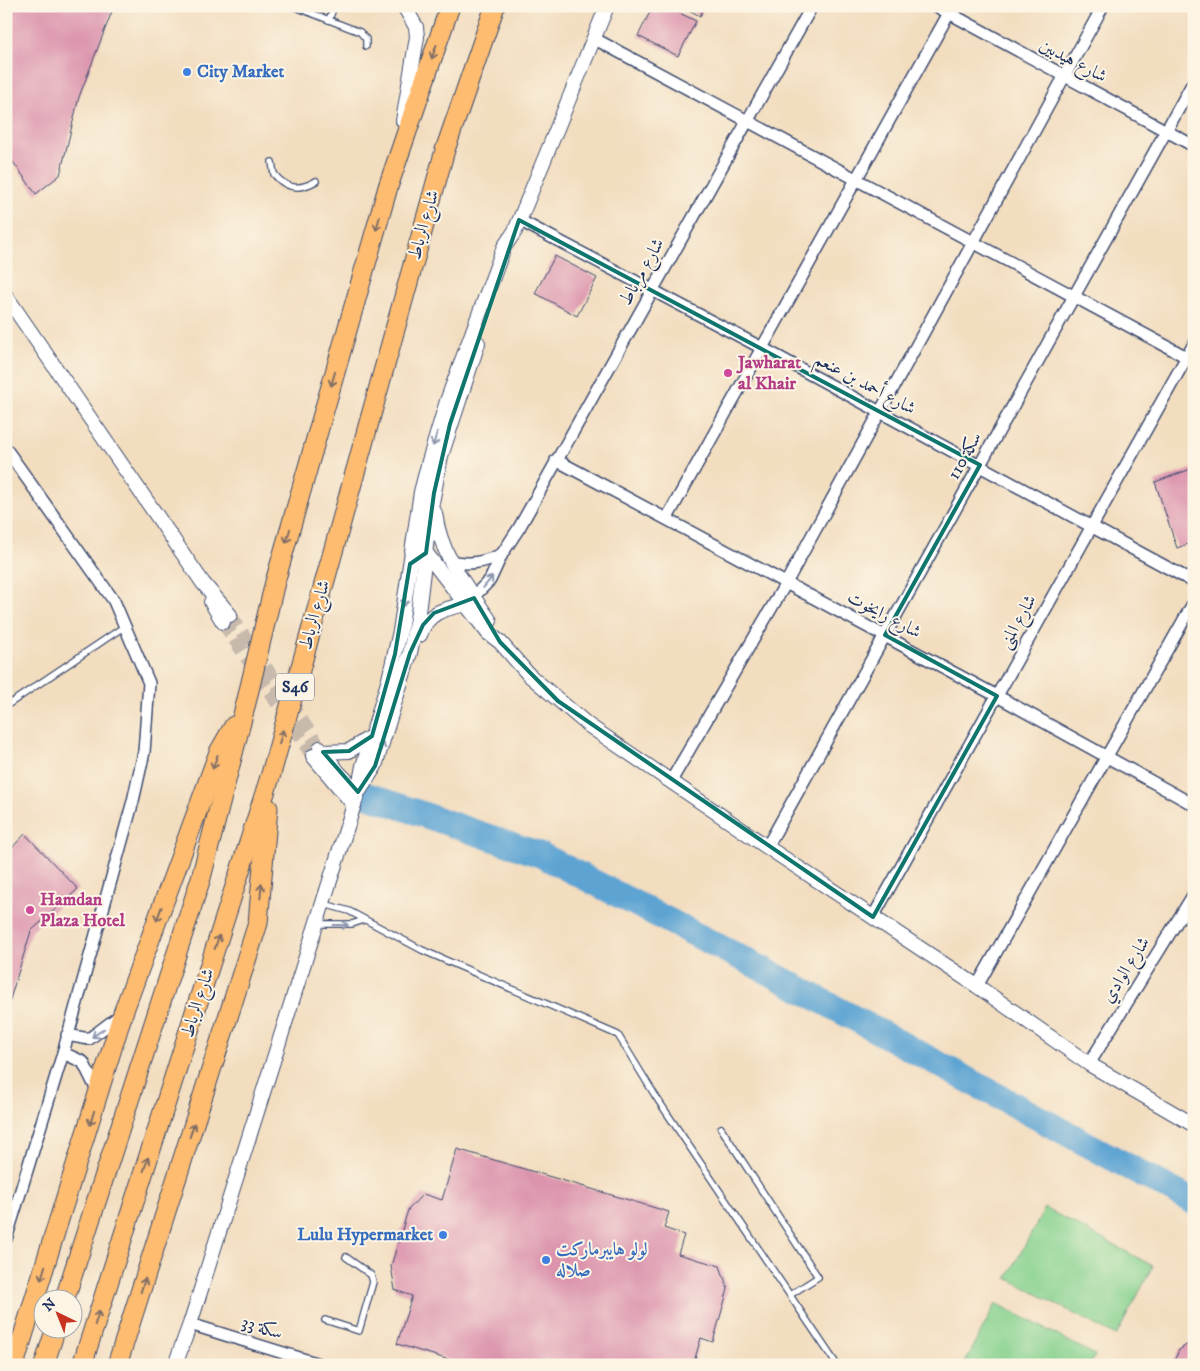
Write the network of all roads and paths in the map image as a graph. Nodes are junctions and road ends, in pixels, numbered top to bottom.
1 (293, 6) edge
2 (334, 6) edge
3 (404, 6) edge
4 (450, 6) edge
5 (495, 6) edge
6 (607, 6) edge
7 (936, 6) edge
8 (1103, 6) edge
9 (807, 8) edge
10 (951, 10) edge
11 (329, 20) junction
12 (594, 39) junction
13 (366, 46) dead end
14 (1064, 77) junction
15 (1194, 82) edge
16 (747, 120) junction
17 (1166, 131) junction
18 (1194, 146) edge
19 (272, 162) dead end
20 (856, 180) junction
21 (316, 181) dead end
22 (388, 187) junction
23 (517, 225) junction
24 (973, 244) junction
25 (652, 290) junction
26 (6, 296) edge
27 (1074, 297) junction
28 (1194, 344) edge
29 (762, 348) junction
30 (1190, 359) edge
31 (880, 413) junction
32 (6, 449) edge
33 (556, 460) junction
34 (980, 465) junction
35 (434, 493) junction
36 (667, 518) junction
37 (1092, 526) junction
38 (415, 529) junction
39 (426, 553) junction
40 (502, 554) junction
41 (449, 560) junction
42 (410, 564) junction
43 (1194, 582) edge
44 (786, 583) junction
45 (470, 601) junction
46 (1194, 602) edge
47 (227, 619) tunnel mouth
48 (125, 626) junction
49 (885, 635) junction
50 (410, 653) junction
51 (997, 696) junction
52 (246, 703) junction
53 (6, 706) edge
54 (372, 736) junction
55 (1107, 756) junction
56 (270, 774) junction
57 (671, 781) junction
58 (356, 799) junction
59 (1194, 805) edge
60 (767, 847) junction
61 (1194, 894) edge
62 (324, 904) junction
63 (873, 917) junction
64 (364, 920) junction
65 (317, 924) junction
66 (977, 986) junction
67 (123, 1013) junction
68 (67, 1035) junction
69 (63, 1053) junction
70 (1088, 1064) junction
71 (99, 1094) junction
72 (1194, 1125) edge
73 (721, 1128) dead end
74 (6, 1239) edge
75 (346, 1257) dead end
76 (68, 1288) edge
77 (790, 1295) junction
78 (325, 1320) dead end
79 (190, 1324) junction
80 (53, 1338) edge
81 (291, 1360) edge
82 (14, 1365) edge
83 (44, 1365) edge
84 (82, 1365) edge
85 (117, 1365) edge
86 (175, 1365) edge
87 (322, 1365) edge
88 (837, 1365) edge

1 - 11 lane
2 - 11 lane
3 - 22 street
4 -> 22 highway, شارع الرباط / S46
56 -> 5 highway, شارع الرباط / S46
6 - 12 street
7 - 10 street, شارع هيدبين
8 - 14 street
9 - 16 street, شارع مرباط
10 - 14 street, شارع هيدبين
10 - 20 street
11 - 13 lane
12 - 16 street
12 - 23 street
14 - 17 street, شارع هيدبين
14 - 24 street
15 - 17 street, سكة 110
16 - 20 street
16 - 25 street, شارع مرباط
17 - 18 street, شارع هيدبين
17 - 27 street, سكة 110
19 - 21 lane
20 - 24 street
20 - 29 street
22 -> 52 highway, شارع الرباط / S46
23 - 25 street, شارع أحمد بن عنعم
23 - 35 street
23 -> 38 street
24 - 27 street
24 - 31 street
25 - 29 street, شارع أحمد بن عنعم
25 - 33 street, شارع مرباط
26 - 47 street
27 - 30 street
27 - 34 street, سكة 110
28 - 30 street, شارع المنى
29 - 31 street, شارع أحمد بن عنعم
29 - 36 street
30 - 37 street, شارع المنى
31 - 34 street, شارع أحمد بن عنعم
31 - 44 street
32 - 48 street
33 - 36 street, شارع رايخوت
33 - 40 street, شارع مرباط
34 - 37 street, شارع أحمد بن عنعم
34 - 49 street, سكة 110
35 - 39 street
35 - 41 street
36 - 44 street, شارع رايخوت
37 - 43 street, شارع أحمد بن عنعم
37 - 51 street, شارع المنى
38 - 39 street
38 - 42 street
39 - 41 street
39 - 42 street
39 - 45 street
39 - 50 street
40 - 41 street
45 -> 40 street, شارع مرباط
41 - 45 street
42 -> 54 street
44 - 49 street, شارع رايخوت
44 - 57 street
45 - 50 street
45 - 57 street
46 - 55 street
48 - 53 lane
48 - 68 street
49 - 51 street, شارع رايخوت
49 - 60 street, سكة 110
58 -> 50 street
51 - 55 street, شارع رايخوت
51 - 63 street, شارع المنى
52 -> 67 highway
52 - 76 highway, شارع الرباط / S46
54 - 58 street
54 - 58 street
55 - 59 street, شارع رايخوت
55 - 66 street
84 -> 56 highway, شارع الرباط / S46
85 -> 56 highway
57 - 60 street
58 - 62 street
60 - 63 street
61 - 70 street, شارع الوادي
62 - 64 lane
62 - 65 street
63 - 66 street
65 -> 64 lane
64 - 77 lane
65 - 79 street
66 - 70 street
67 -> 68 street
67 - 71 highway
68 - 69 street
69 - 71 street
69 - 74 street
70 - 72 street
71 -> 82 highway
73 - 77 lane
75 - 78 lane
77 - 88 lane
79 - 81 street, سكة 33
79 - 86 street
80 - 83 highway
81 - 87 street, سكة 33

